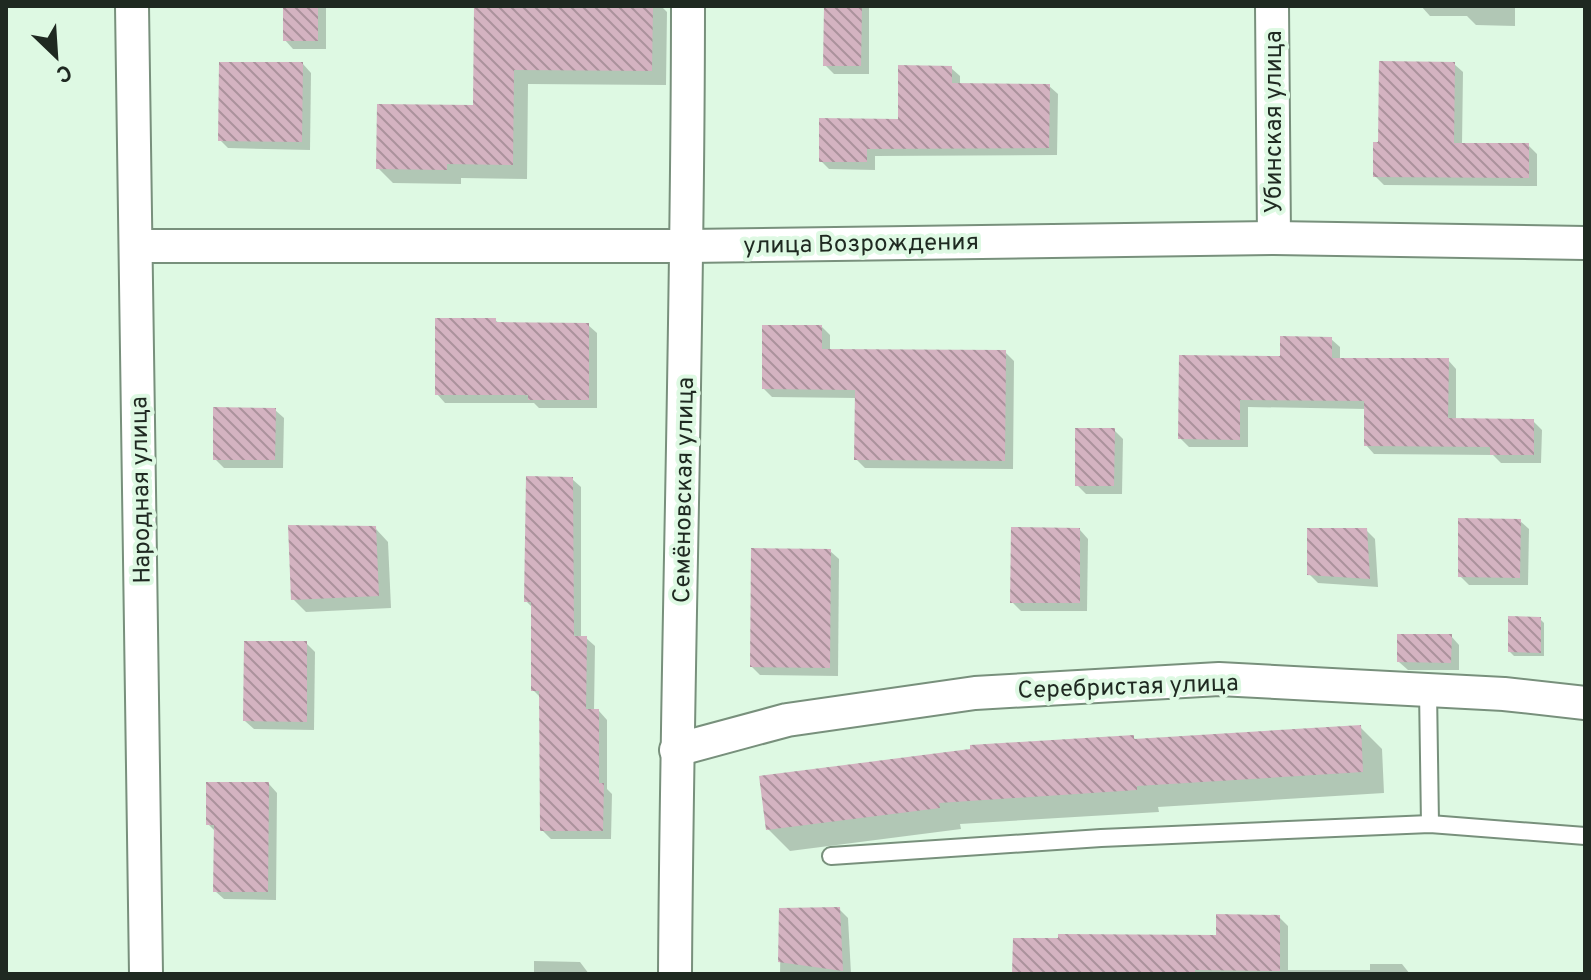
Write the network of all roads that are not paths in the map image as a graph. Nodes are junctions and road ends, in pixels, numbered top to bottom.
1 (132, 6) edge
2 (688, 6) edge
3 (1272, 6) edge
4 (1274, 238) junction
5 (1585, 243) edge
6 (137, 246) junction
7 (688, 246) junction
8 (1428, 690) junction
9 (1585, 703) edge
10 (676, 750) junction
11 (1430, 824) junction
12 (1585, 836) edge
13 (831, 856) dead end
14 (146, 974) edge
15 (675, 974) edge

1 - 6 street, Народная улица
2 - 7 street, Семёновская улица
3 - 4 street, Убинская улица
4 - 5 street, улица Возрождения
4 - 7 street, улица Возрождения
6 - 7 street, улица Возрождения
6 - 14 street, Народная улица
7 - 10 street, Семёновская улица
8 - 9 street, Серебристая улица
8 - 10 street, Серебристая улица
8 - 11 lane
10 - 15 street, Семёновская улица
11 - 12 lane
11 - 13 lane

